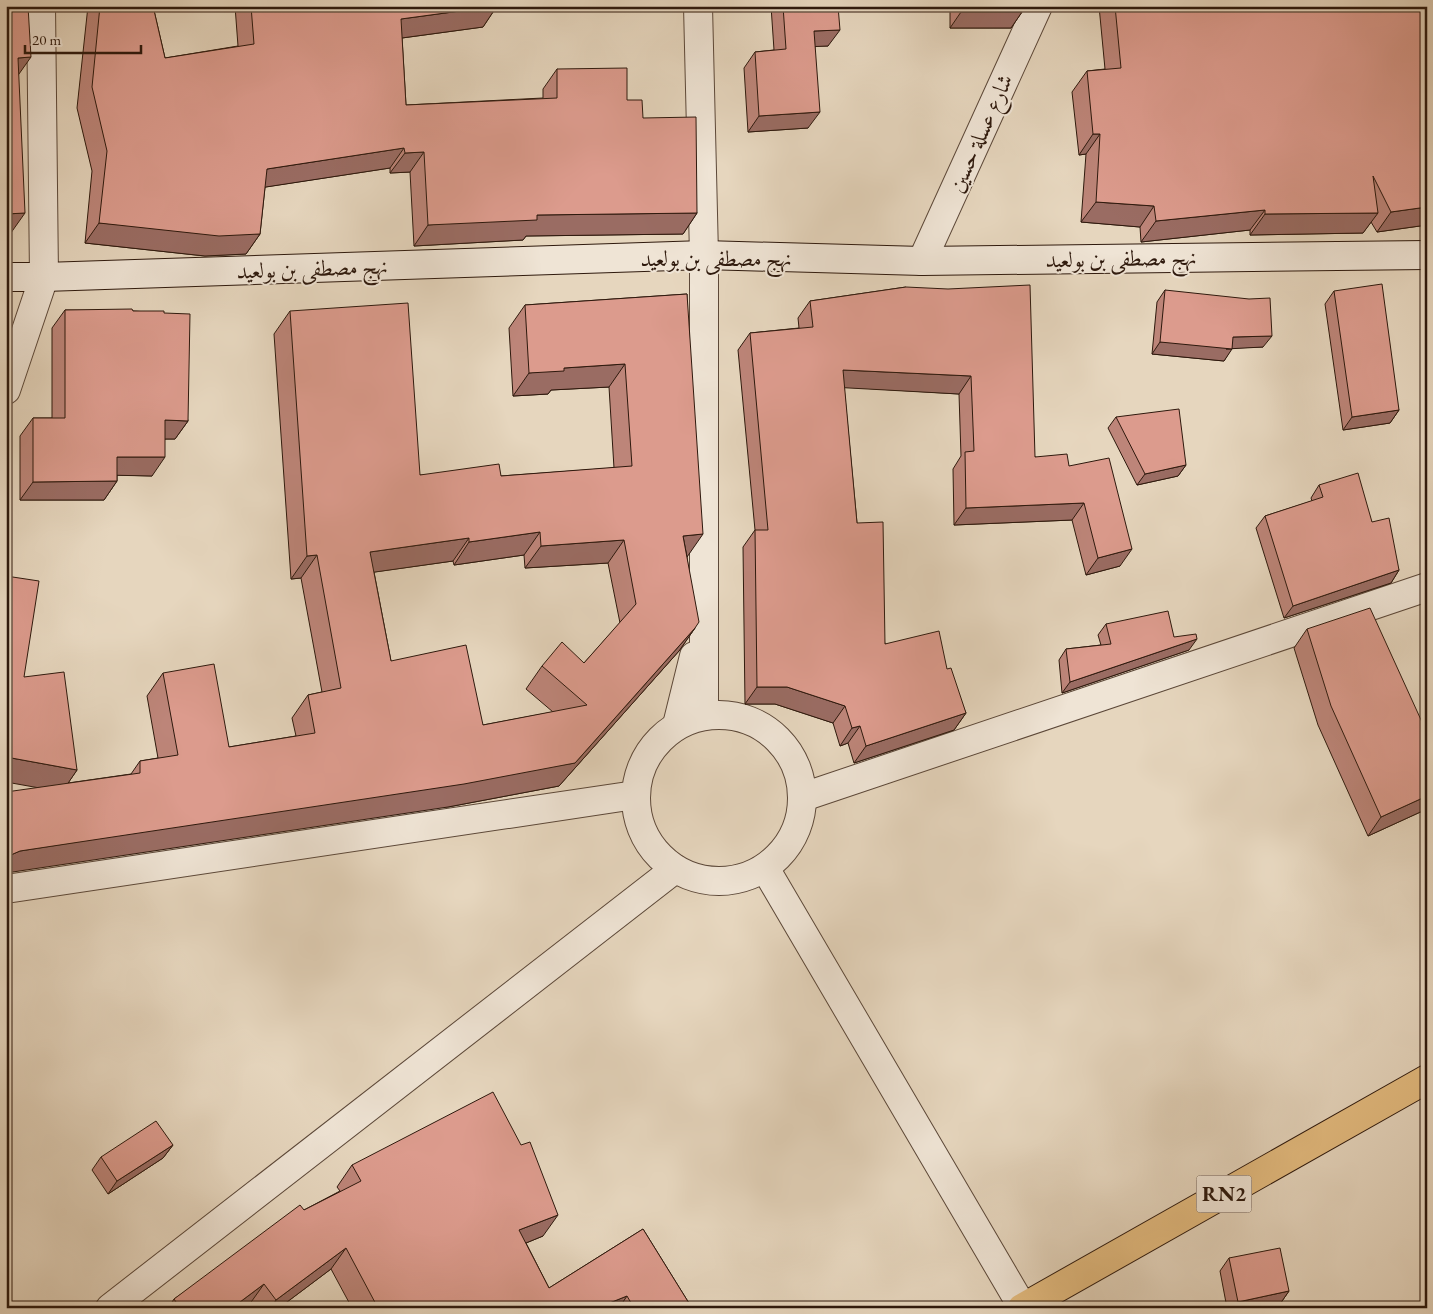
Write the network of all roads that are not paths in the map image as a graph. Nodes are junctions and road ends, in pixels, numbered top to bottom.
1 (41, 6) edge
2 (698, 6) edge
3 (1038, 6) edge
4 (704, 255) junction
5 (1427, 255) edge
6 (922, 261) junction
7 (6, 277) edge
8 (44, 277) junction
9 (6, 390) edge
10 (1427, 587) edge
11 (704, 619) junction
12 (704, 715) junction
13 (677, 725) junction
14 (635, 794) junction
15 (803, 797) junction
16 (765, 868) junction
17 (675, 869) junction
18 (6, 889) edge
19 (1427, 1079) edge
20 (110, 1308) edge
21 (1023, 1308) edge

1 - 8 street
2 - 4 street
3 - 6 street, شارع عسلة حسين
4 - 6 street, نهج مصطفى بن بولعيد
4 - 8 street, نهج مصطفى بن بولعيد
4 - 11 street
5 - 6 street, نهج مصطفى بن بولعيد
7 - 8 street, نهج مصطفى بن بولعيد
8 - 9 street
10 - 15 street
11 - 12 street
11 - 13 street
12 - 13 street
12 - 15 street
13 - 14 street
14 - 17 street
14 - 18 street
15 - 16 street
16 - 17 street
16 - 21 street
17 - 20 street
19 - 21 main road, RN2

